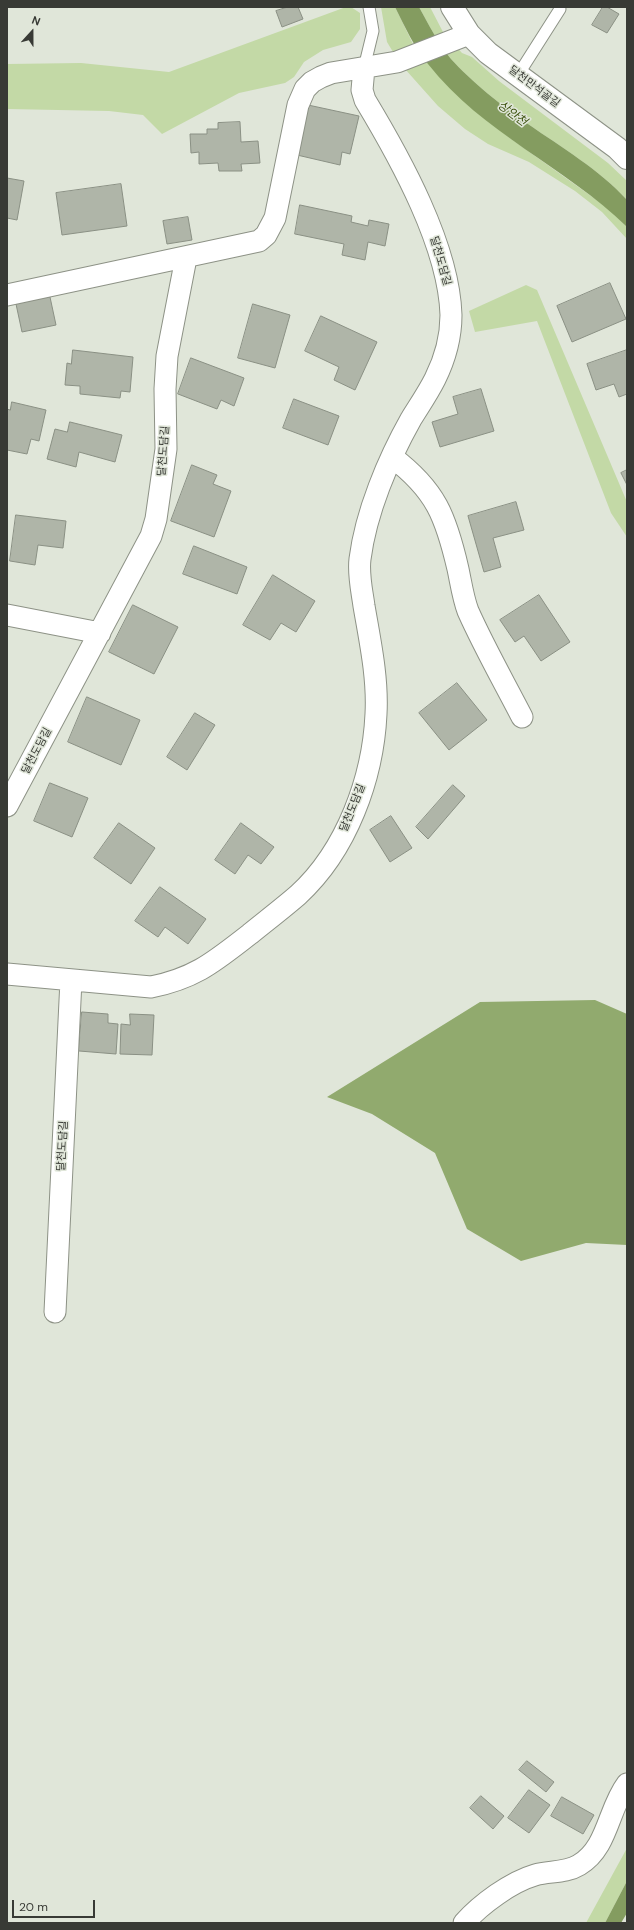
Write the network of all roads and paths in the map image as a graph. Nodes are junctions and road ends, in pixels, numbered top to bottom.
1 (369, 7) edge
2 (452, 7) edge
3 (560, 9) dead end
4 (462, 37) junction
5 (364, 68) junction
6 (518, 75) junction
7 (627, 158) edge
8 (186, 258) junction
9 (7, 295) edge
10 (392, 457) junction
11 (7, 615) edge
12 (100, 633) junction
13 (522, 717) dead end
14 (13, 784) edge
15 (7, 806) edge
16 (7, 974) edge
17 (71, 980) junction
18 (55, 1312) dead end
19 (627, 1784) edge
20 (464, 1923) edge

1 - 5 lane
2 - 4 street, 달천만석골길
3 - 6 lane
4 - 5 street
4 - 6 street, 달천만석골길
5 - 8 street
5 - 10 street, 달천도담길
6 - 7 street, 달천만석골길
8 - 9 street
8 - 12 street, 달천도담길
10 - 13 street
10 - 17 street, 달천도담길
11 - 12 street
12 - 14 street, 달천도담길
14 - 15 street, 달천도담길
16 - 17 street, 달천도담길
17 - 18 street, 달천도담길
19 - 20 street

